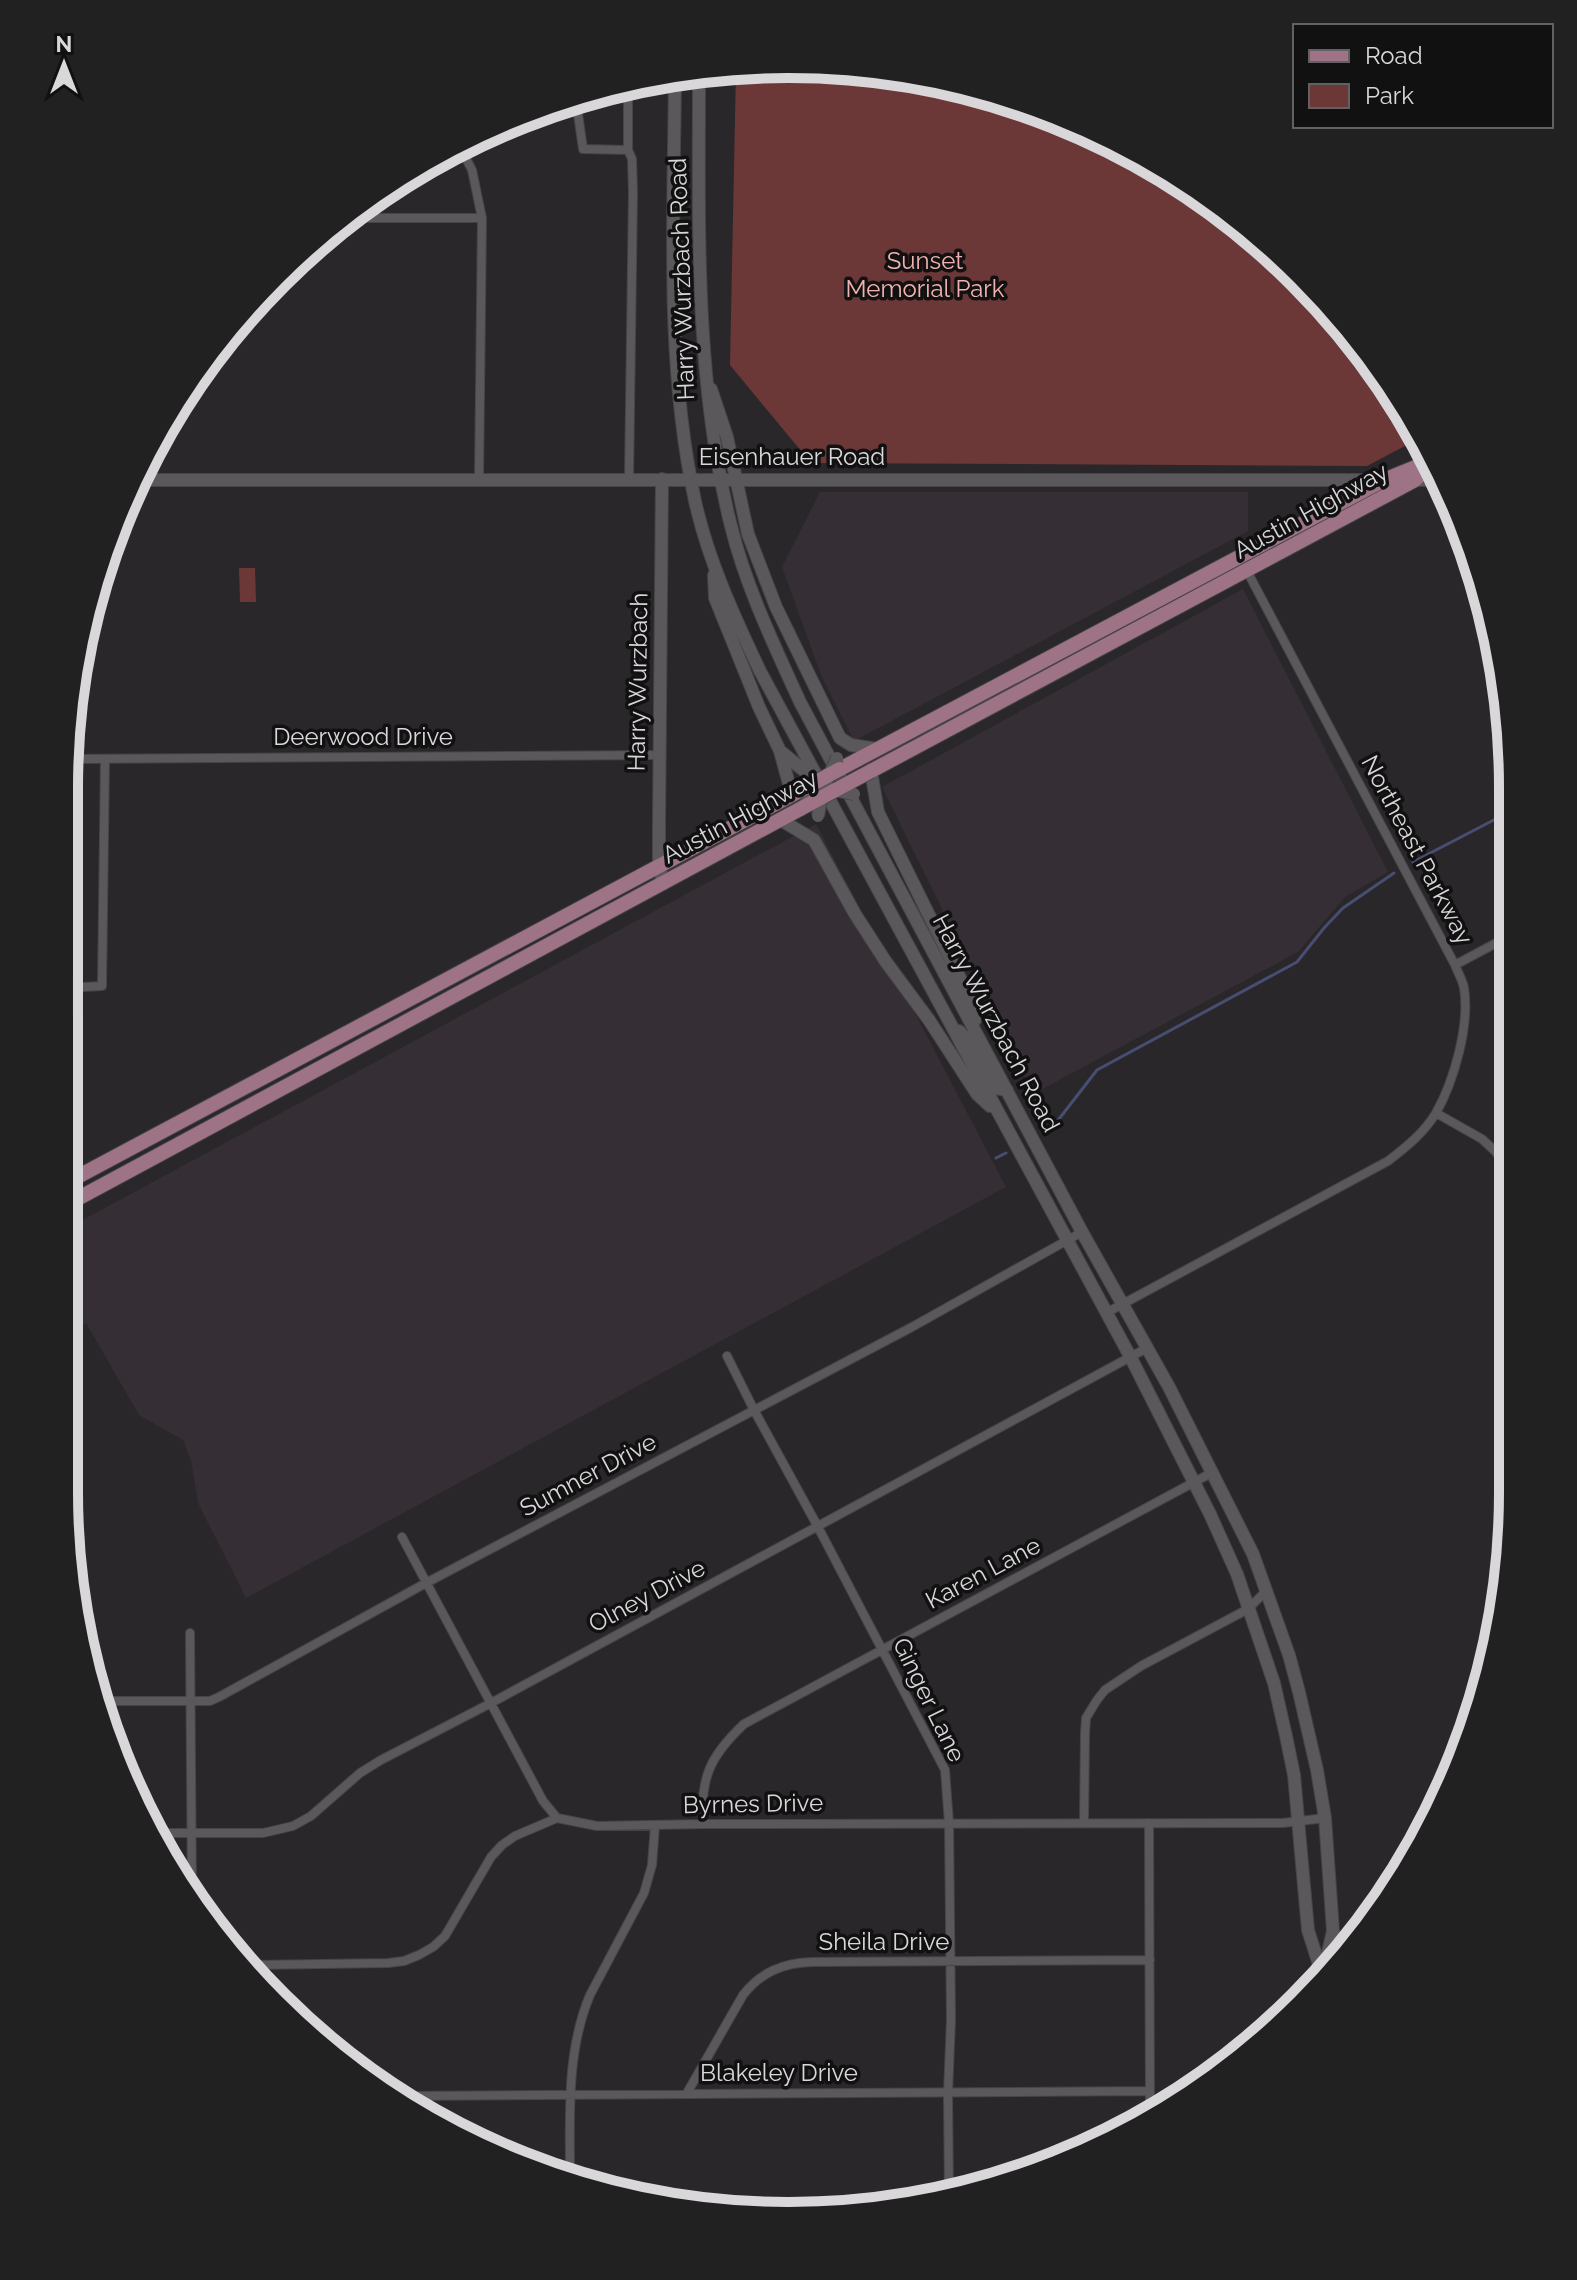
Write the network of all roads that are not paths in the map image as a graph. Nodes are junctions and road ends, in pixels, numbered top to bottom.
1 (699, 84) edge
2 (675, 88) edge
3 (628, 97) edge
4 (578, 111) edge
5 (628, 150) junction
6 (465, 156) edge
7 (366, 218) edge
8 (482, 218) junction
9 (705, 376) junction
10 (1422, 466) edge
11 (1424, 471) edge
12 (479, 479) junction
13 (629, 479) junction
14 (662, 479) junction
15 (691, 479) junction
16 (720, 479) junction
17 (737, 479) junction
18 (148, 480) edge
19 (1384, 480) junction
20 (1415, 480) junction
21 (1429, 480) edge
22 (713, 564) junction
23 (1247, 571) junction
24 (960, 705) junction
25 (840, 738) junction
26 (877, 749) junction
27 (912, 749) junction
28 (780, 751) junction
29 (660, 755) junction
30 (79, 759) edge
31 (105, 759) junction
32 (871, 771) junction
33 (830, 783) junction
34 (798, 792) junction
35 (878, 812) junction
36 (781, 820) junction
37 (814, 840) junction
38 (659, 865) junction
39 (663, 884) junction
40 (1499, 941) edge
41 (1455, 965) junction
42 (78, 987) edge
43 (946, 1017) junction
44 (979, 1039) junction
45 (1007, 1090) junction
46 (998, 1113) junction
47 (1436, 1113) junction
48 (1499, 1157) edge
49 (78, 1176) edge
50 (78, 1198) edge
51 (1082, 1232) junction
52 (1067, 1241) junction
53 (1123, 1304) junction
54 (1106, 1313) junction
55 (1147, 1348) junction
56 (727, 1356) dead end
57 (1131, 1358) junction
58 (754, 1410) junction
59 (1213, 1472) junction
60 (1194, 1484) junction
61 (818, 1527) junction
62 (402, 1537) dead end
63 (426, 1583) junction
64 (1267, 1590) junction
65 (1248, 1609) junction
66 (190, 1633) dead end
67 (882, 1649) junction
68 (110, 1701) edge
69 (190, 1701) junction
70 (491, 1703) junction
71 (557, 1818) junction
72 (1325, 1818) junction
73 (1298, 1821) junction
74 (949, 1823) junction
75 (1084, 1823) junction
76 (1149, 1823) junction
77 (703, 1824) junction
78 (655, 1826) junction
79 (165, 1833) edge
80 (191, 1833) junction
81 (192, 1876) edge
82 (1327, 1955) edge
83 (1150, 1960) junction
84 (949, 1961) junction
85 (259, 1965) edge
86 (1319, 1965) edge
87 (1150, 2091) junction
88 (687, 2093) junction
89 (948, 2093) junction
90 (416, 2096) edge
91 (570, 2096) junction
92 (1150, 2103) edge
93 (570, 2167) edge
94 (949, 2183) edge

1 - 9 main road, Harry Wurzbach Road
2 - 15 main road, Harry Wurzbach Road
3 - 5 street
4 - 5 street
5 - 13 street
6 - 8 street
7 - 8 street
8 - 12 street
9 - 16 main road, Harry Wurzbach Road
9 - 17 main road
10 - 19 main road, Austin Highway
11 - 20 main road, Austin Highway
12 - 13 main road, Eisenhauer Road
12 - 18 main road, Eisenhauer Road
13 - 14 main road, Eisenhauer Road
14 - 15 main road, Eisenhauer Road
14 - 29 main road, Harry Wurzbach
15 - 16 main road, Eisenhauer Road
15 - 22 main road, Harry Wurzbach Road
16 - 17 main road, Eisenhauer Road
16 - 44 main road, Harry Wurzbach Road
17 - 19 main road, Eisenhauer Road
17 - 25 main road
19 - 20 main road, Eisenhauer Road
19 - 24 main road, Austin Highway
20 - 21 main road, Eisenhauer Road
20 - 23 main road, Austin Highway
22 - 28 main road
22 - 43 main road, Harry Wurzbach Road
23 - 27 main road, Austin Highway
23 - 41 street, Northeast Parkway
24 - 26 main road, Austin Highway
24 - 27 main road
25 - 26 main road
25 - 33 main road, bridge
26 - 33 main road, Austin Highway
27 - 32 main road, Austin Highway
28 - 33 main road
28 - 34 main road
29 - 31 street, Deerwood Drive
29 - 38 main road, Harry Wurzbach
30 - 31 street, Deerwood Drive
31 - 42 street
32 - 33 main road, Austin Highway, bridge
32 - 35 main road
33 - 34 main road, Austin Highway, bridge
33 - 35 main road, bridge
33 - 36 main road, Austin Highway, bridge
33 - 37 main road, bridge
34 - 38 main road, Austin Highway
35 - 44 main road
36 - 37 main road
36 - 39 main road, Austin Highway
37 - 46 main road
38 - 39 main road, Harry Wurzbach
38 - 49 main road, Austin Highway
39 - 50 main road, Austin Highway
40 - 41 street
41 - 47 street, Northeast Parkway
43 - 45 main road
43 - 46 main road, Harry Wurzbach Road
44 - 45 main road, Harry Wurzbach Road
45 - 51 main road, Harry Wurzbach Road
46 - 52 main road, Harry Wurzbach Road
47 - 48 street
47 - 53 street, Northeast Parkway
51 - 52 street, Sumner Drive
51 - 53 main road, Harry Wurzbach Road
52 - 54 main road, Harry Wurzbach Road
52 - 58 street, Sumner Drive
53 - 54 street, Northeast Parkway
53 - 55 main road, Harry Wurzbach Road
54 - 57 main road, Harry Wurzbach Road
55 - 57 street, Olney Drive
55 - 59 main road, Harry Wurzbach Road
56 - 58 street, Ginger Lane
57 - 60 main road, Harry Wurzbach Road
57 - 61 street, Olney Drive
58 - 61 street, Ginger Lane
58 - 63 street, Sumner Drive
59 - 60 street, Karen Lane
59 - 64 main road, Harry Wurzbach Road
60 - 65 main road, Harry Wurzbach Road
60 - 67 street, Karen Lane
61 - 67 street, Ginger Lane
61 - 70 street, Olney Drive
62 - 63 street
63 - 69 street, Sumner Drive
63 - 70 street
64 - 65 street
64 - 72 main road, Harry Wurzbach Road
65 - 73 main road, Harry Wurzbach Road
65 - 75 street
66 - 69 street
67 - 74 street, Ginger Lane
67 - 77 street, Karen Lane
68 - 69 street, Sumner Drive
69 - 80 street
70 - 71 street
70 - 80 street, Olney Drive
71 - 78 street, Byrnes Drive
71 - 85 street
72 - 73 street, Byrnes Drive
72 - 82 main road, Harry Wurzbach Road
73 - 76 street, Byrnes Drive
73 - 86 main road, Harry Wurzbach Road
74 - 75 street, Byrnes Drive
74 - 77 street, Byrnes Drive
74 - 84 street, Ginger Lane
75 - 76 street, Byrnes Drive
76 - 83 street
77 - 78 street, Byrnes Drive
78 - 91 street
79 - 80 street, Olney Drive
80 - 81 street
83 - 84 street, Sheila Drive
83 - 87 street
84 - 88 street, Sheila Drive
84 - 89 street, Ginger Lane
87 - 89 street, Blakeley Drive
87 - 92 street
88 - 89 street, Blakeley Drive
88 - 91 street, Blakeley Drive
89 - 94 street, Ginger Lane
90 - 91 street, Blakeley Drive
91 - 93 street

